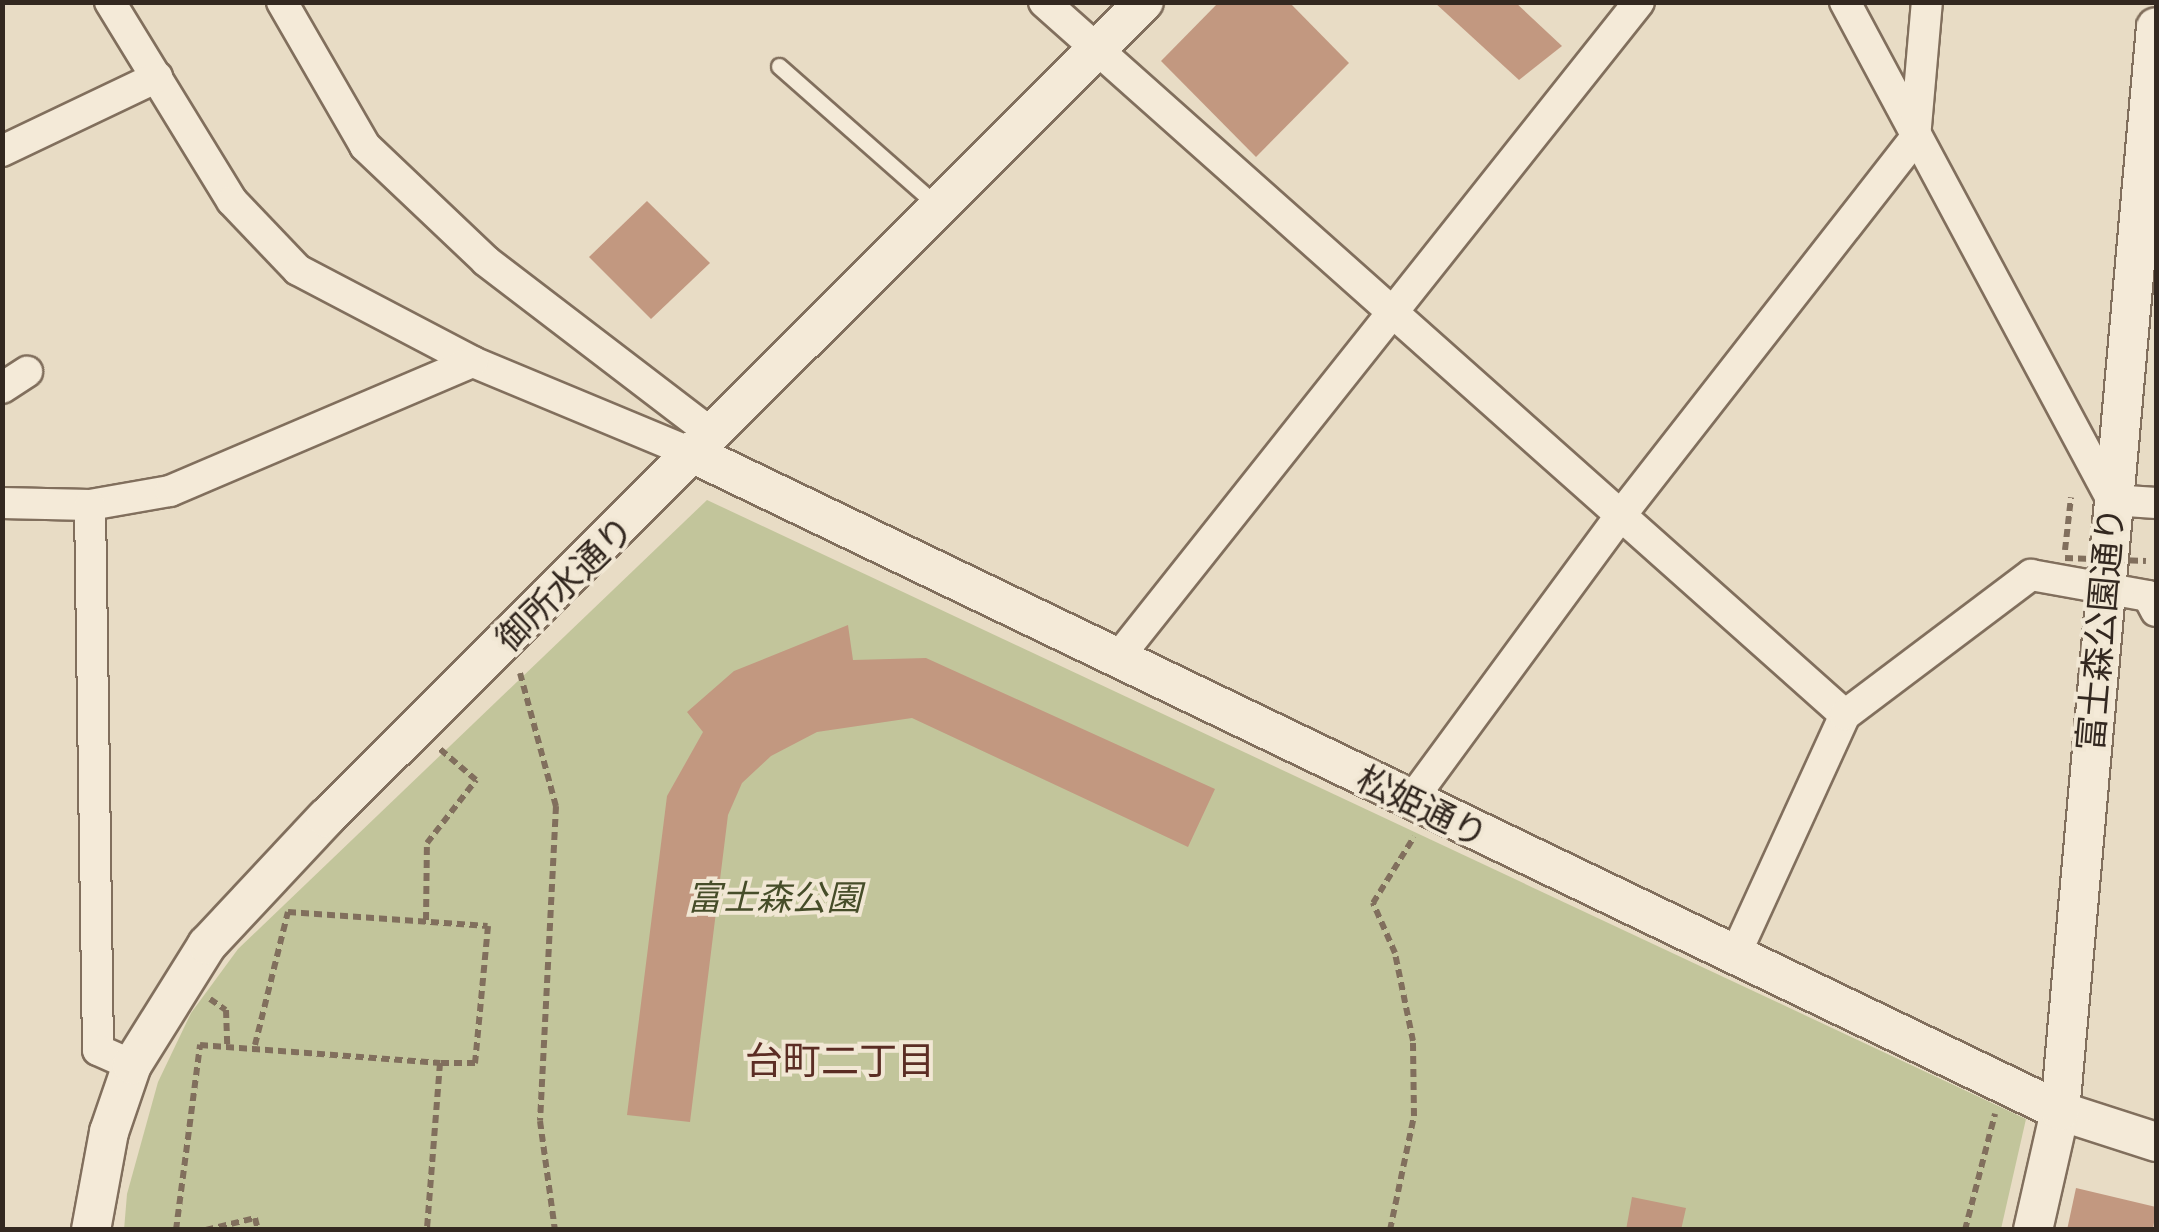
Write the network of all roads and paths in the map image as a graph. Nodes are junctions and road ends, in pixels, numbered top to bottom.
1 (110, 2) edge
2 (282, 2) edge
3 (1044, 2) edge
4 (1144, 2) edge
5 (1639, 2) edge
6 (1845, 2) edge
7 (1927, 2) edge
8 (2156, 26) edge
9 (1097, 49) junction
10 (779, 66) dead end
11 (157, 77) junction
12 (1915, 138) junction
13 (2, 151) edge
14 (939, 207) junction
15 (1394, 312) junction
16 (473, 362) junction
17 (704, 445) junction
18 (2071, 497) dead end
19 (2112, 500) junction
20 (2, 502) edge
21 (2156, 503) edge
22 (90, 505) junction
23 (1624, 512) junction
24 (2146, 561) dead end
25 (2105, 586) junction
26 (2156, 611) edge
27 (1117, 659) junction
28 (518, 667) dead end
29 (1845, 715) junction
30 (436, 745) dead end
31 (1413, 817) junction
32 (426, 920) junction
33 (1734, 955) junction
34 (203, 995) dead end
35 (227, 1045) junction
36 (255, 1045) junction
37 (440, 1063) junction
38 (132, 1065) junction
39 (2003, 1084) junction
40 (2060, 1111) junction
41 (2156, 1142) edge
42 (91, 1230) edge
43 (176, 1230) edge
44 (206, 1230) edge
45 (258, 1230) edge
46 (313, 1230) edge
47 (362, 1230) edge
48 (427, 1230) edge
49 (555, 1230) edge
50 (1390, 1230) edge
51 (1965, 1230) edge
52 (2033, 1230) edge

1 - 11 street
2 - 17 street
3 - 9 street
4 - 9 street, 御所水通り
5 - 15 street
6 - 12 street
7 - 12 street
8 - 19 street, 富士森公園通り
9 - 14 street, 御所水通り
9 - 15 street
10 - 14 lane
11 - 13 street
11 - 16 street
12 - 19 street
12 - 23 street
14 - 17 street, 御所水通り
15 - 23 street
15 - 27 street
16 - 17 street
16 - 22 street
17 - 27 street, 松姫通り
17 - 38 street, 御所水通り
18 - 24 path, bridge
19 - 21 street
19 - 25 street, 富士森公園通り
20 - 22 street
22 - 38 street
23 - 29 street
23 - 31 street
25 - 26 street
25 - 29 street
25 - 40 street, 富士森公園通り
27 - 31 street, 松姫通り
28 - 49 path
29 - 33 street
30 - 32 path
31 - 33 street, 松姫通り
31 - 50 path
32 - 36 path
32 - 37 path
33 - 39 street, 松姫通り
34 - 35 path
35 - 36 path
35 - 43 path
36 - 37 path
37 - 48 path
38 - 42 street, 御所水通り
39 - 40 street, 松姫通り
39 - 51 path
40 - 41 street, 松姫通り
40 - 52 street, 富士森公園通り
44 - 45 path
46 - 47 path

